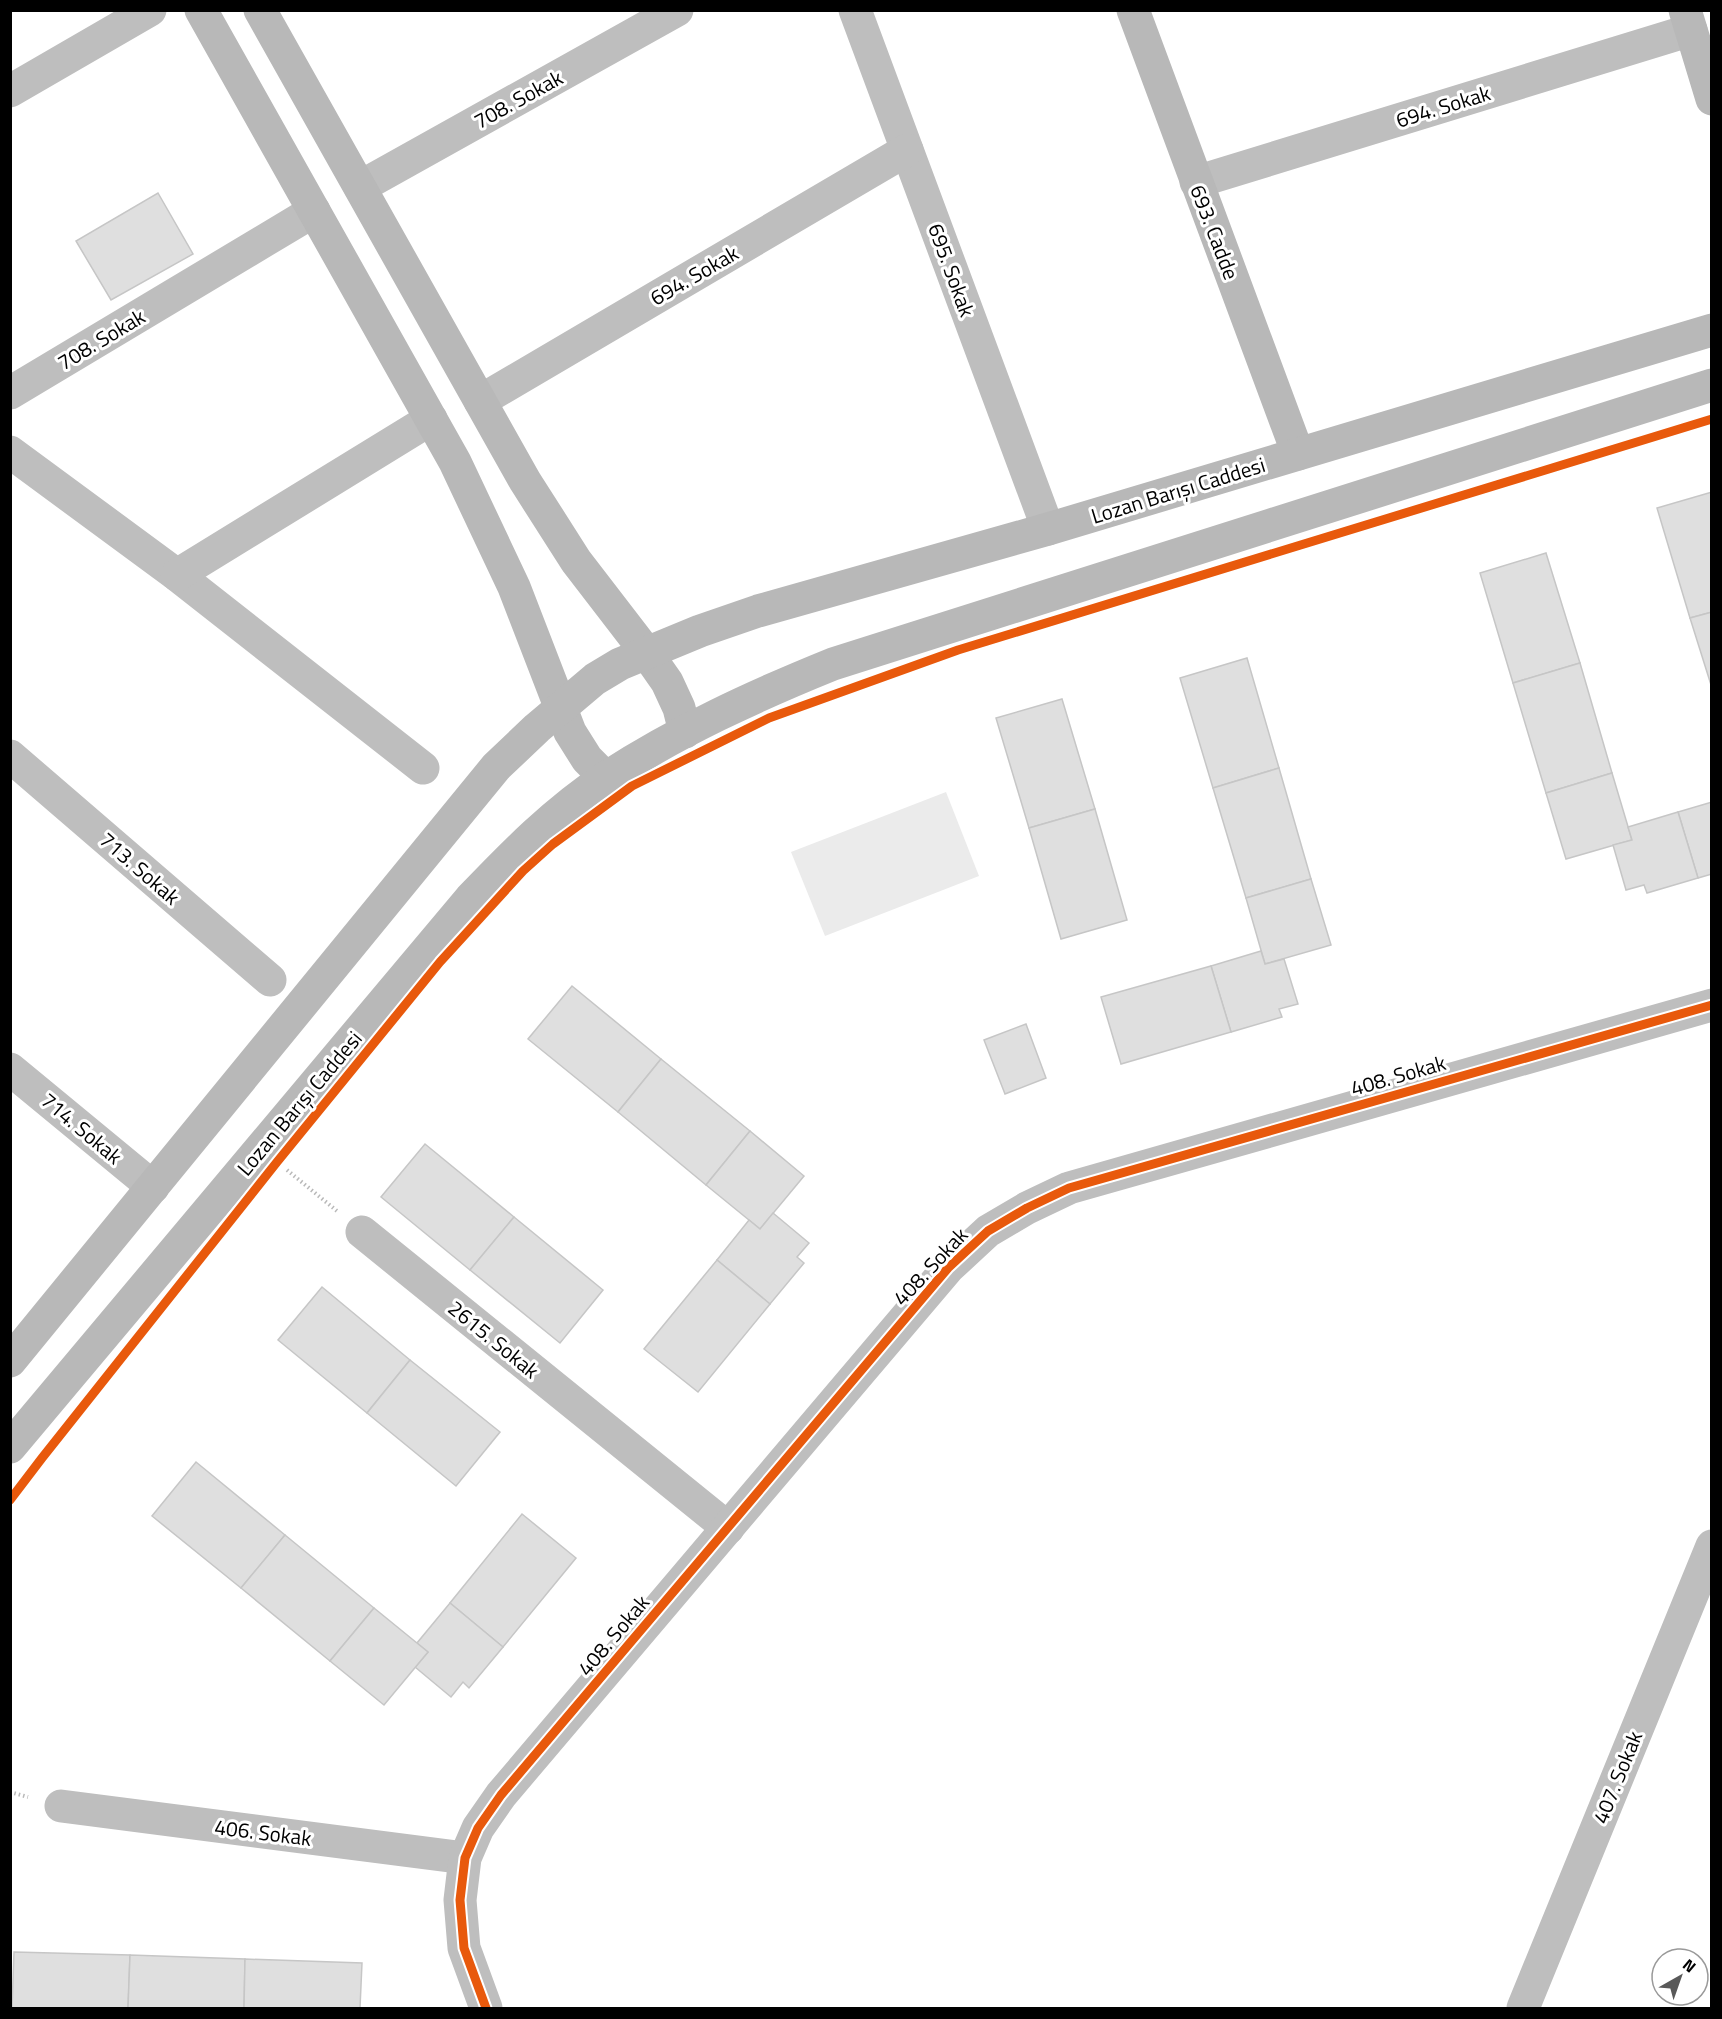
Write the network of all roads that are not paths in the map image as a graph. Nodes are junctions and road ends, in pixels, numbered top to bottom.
1 (150, 10) edge
2 (201, 10) edge
3 (260, 10) edge
4 (677, 10) edge
5 (855, 10) edge
6 (1133, 10) edge
7 (1688, 20) edge
8 (10, 91) edge
9 (1712, 99) edge
10 (907, 150) junction
11 (1196, 182) junction
12 (360, 187) junction
13 (314, 211) junction
14 (1712, 330) edge
15 (1712, 385) edge
16 (10, 393) edge
17 (480, 401) junction
18 (431, 419) junction
19 (10, 452) edge
20 (1298, 454) junction
21 (1048, 529) junction
22 (177, 575) junction
23 (646, 652) junction
24 (561, 706) junction
25 (685, 732) junction
26 (10, 756) edge
27 (423, 768) dead end
28 (606, 778) junction
29 (270, 980) dead end
30 (1712, 1005) edge
31 (10, 1069) edge
32 (153, 1187) junction
33 (362, 1232) road end
34 (10, 1361) edge
35 (10, 1447) edge
36 (728, 1528) junction
37 (1712, 1546) edge
38 (61, 1806) dead end
39 (465, 1858) junction
40 (486, 2008) edge
41 (1523, 2008) edge

1 - 8 street
2 - 13 main road
3 - 12 main road
4 - 12 street, 708. Sokak
5 - 10 street, 695. Sokak
6 - 11 main road, 693. Cadde
7 - 9 main road
7 - 11 street, 694. Sokak
10 - 17 street, 694. Sokak
10 - 21 street, 695. Sokak
11 - 20 main road, 693. Cadde
12 - 17 main road
13 - 16 street, 708. Sokak
13 - 18 main road
14 - 20 main road, Lozan Barışı Caddesi
15 - 25 main road, Lozan Barışı Caddesi
17 - 23 main road
18 - 22 street
18 - 24 main road
19 - 22 street
20 - 21 main road, Lozan Barışı Caddesi
21 - 23 main road, Lozan Barışı Caddesi
22 - 27 street
23 - 24 main road, Lozan Barışı Caddesi
23 - 25 main road
24 - 28 main road
24 - 32 main road, Lozan Barışı Caddesi
25 - 28 main road, Lozan Barışı Caddesi
26 - 29 street, 713. Sokak
28 - 35 main road, Lozan Barışı Caddesi
30 - 36 street, 408. Sokak
31 - 32 street, 714. Sokak
32 - 34 main road, Lozan Barışı Caddesi
33 - 36 street, 2615. Sokak
36 - 39 street, 408. Sokak
37 - 41 street, 407. Sokak
38 - 39 street, 406. Sokak
39 - 40 street, 408. Sokak

